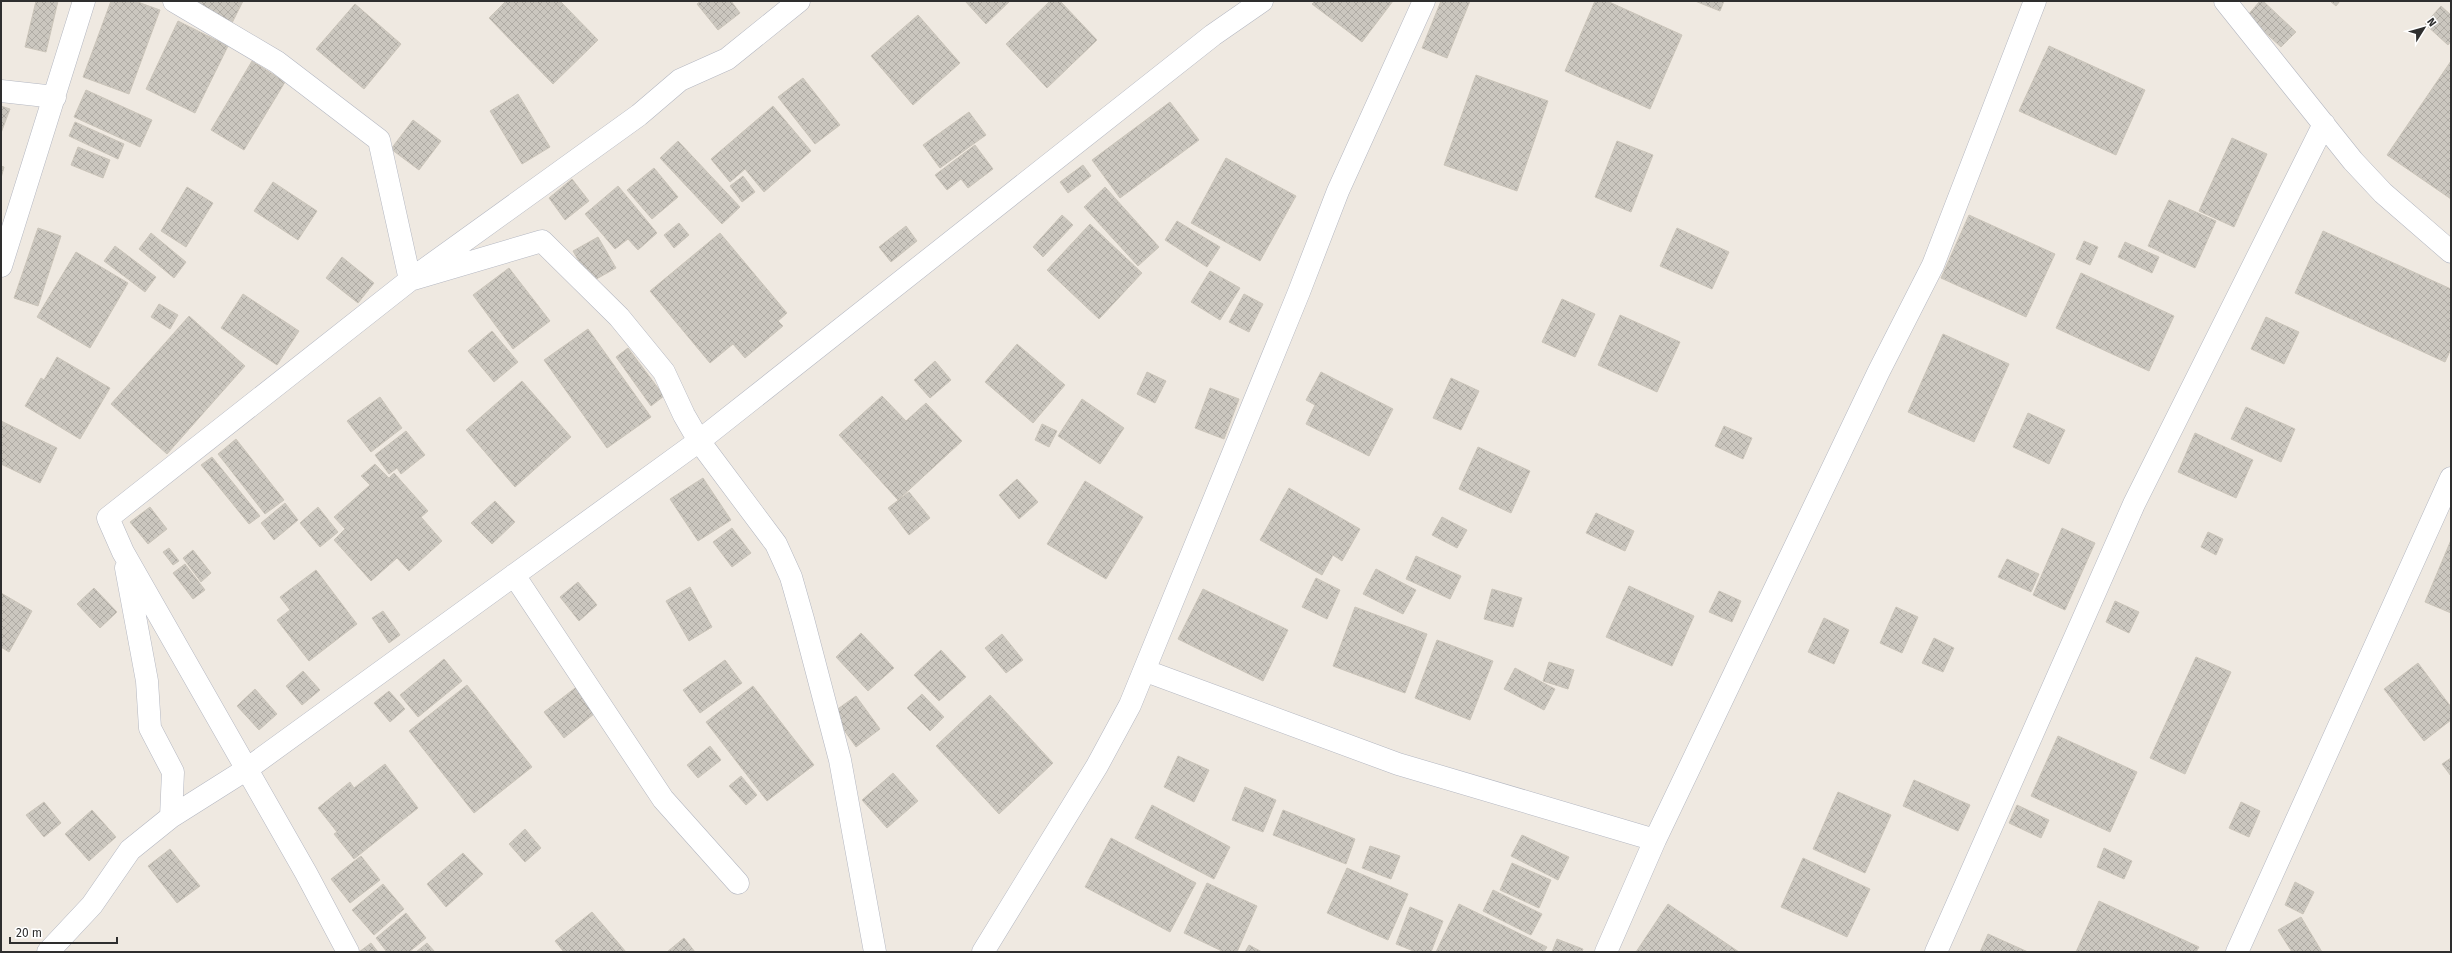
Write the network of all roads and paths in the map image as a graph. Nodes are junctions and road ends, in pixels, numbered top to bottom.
1 (84, 1) edge
2 (174, 1) edge
3 (799, 1) edge
4 (1262, 1) edge
5 (1424, 1) edge
6 (2035, 1) edge
7 (2225, 1) edge
8 (1, 91) edge
9 (55, 97) junction
10 (2324, 124) junction
11 (2451, 252) edge
12 (1, 266) edge
13 (410, 280) junction
14 (699, 440) junction
15 (2451, 478) edge
16 (123, 552) junction
17 (514, 575) junction
18 (1146, 671) junction
19 (247, 769) junction
20 (171, 817) junction
21 (1655, 840) junction
22 (738, 883) dead end
23 (2243, 948) edge
24 (48, 952) edge
25 (348, 952) edge
26 (875, 952) edge
27 (983, 952) edge
28 (1606, 952) edge
29 (1936, 952) edge

1 - 9 street
2 - 13 street
3 - 13 street
4 - 14 street
5 - 18 street
6 - 21 street
7 - 10 street
8 - 9 street
9 - 12 street
10 - 11 street
10 - 29 street
13 - 14 street
13 - 16 street
14 - 17 street
14 - 26 street
15 - 23 street
16 - 19 street
16 - 20 street
17 - 19 street
17 - 22 street
18 - 21 street
18 - 27 street
19 - 20 street
19 - 25 street
20 - 24 street
21 - 28 street

